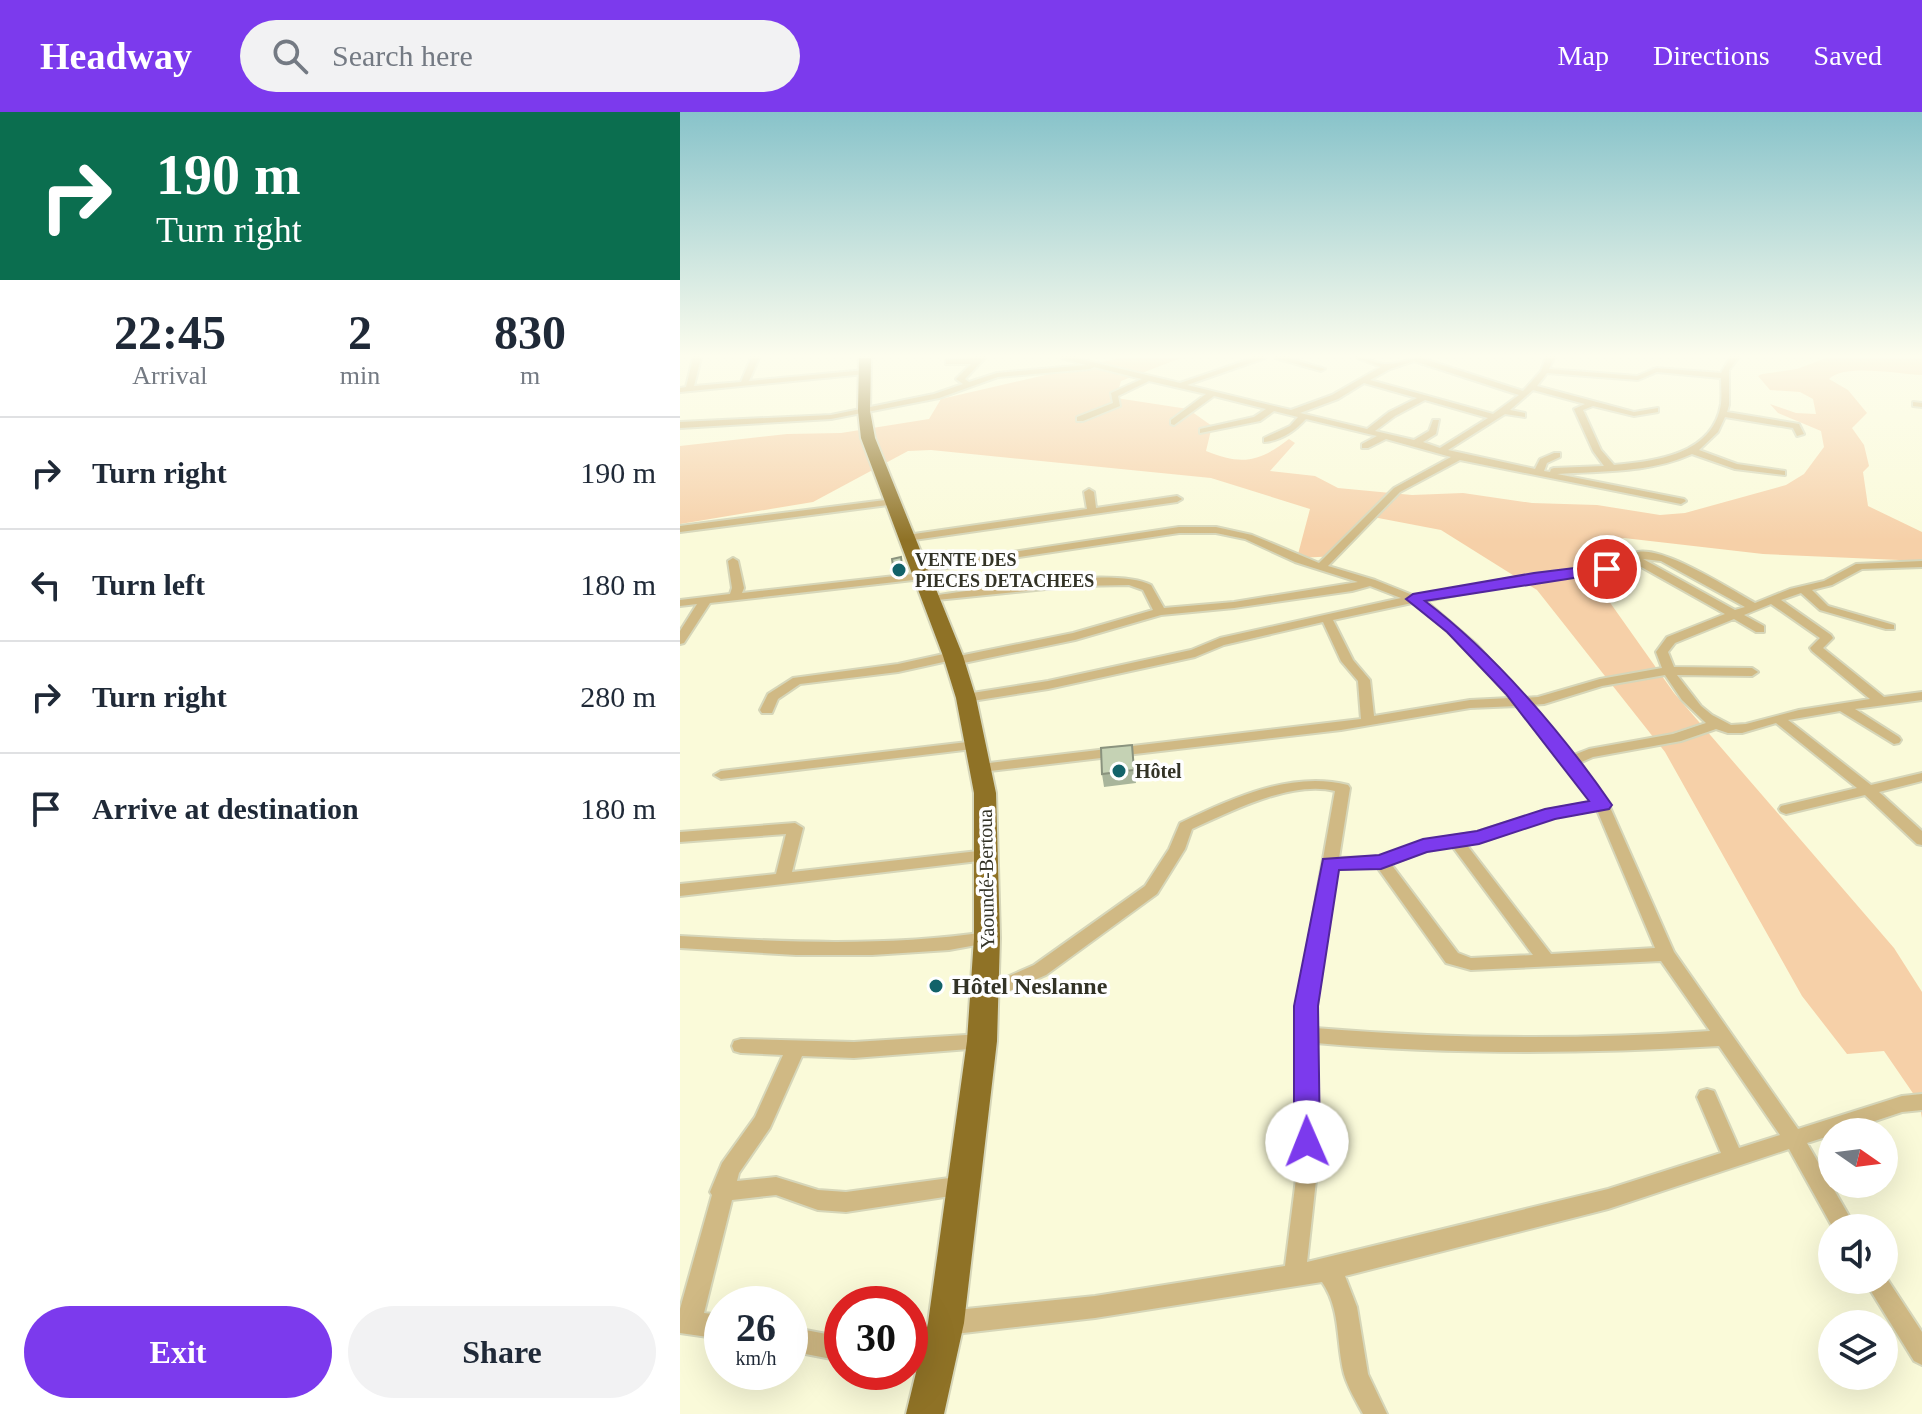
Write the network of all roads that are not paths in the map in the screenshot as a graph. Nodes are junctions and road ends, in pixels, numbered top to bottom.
1 (762, 419) edge
2 (865, 419) edge
3 (1178, 419) edge
4 (1257, 419) edge
5 (1301, 419) edge
6 (1316, 419) edge
7 (1386, 419) edge
8 (1491, 419) edge
9 (1582, 419) edge
10 (1721, 419) edge
11 (1752, 419) edge
12 (1174, 422) dead end
13 (1436, 422) dead end
14 (680, 425) edge
15 (1203, 431) dead end
16 (1370, 431) junction
17 (1800, 434) dead end
18 (1385, 436) junction
19 (1267, 440) dead end
20 (1416, 443) junction
21 (1365, 446) dead end
22 (1442, 450) junction
23 (1690, 450) junction
24 (1557, 455) dead end
25 (1459, 457) junction
26 (1611, 468) junction
27 (1539, 472) junction
28 (1782, 473) dead end
29 (1089, 492) dead end
30 (1177, 499) dead end
31 (1681, 501) dead end
32 (893, 502) junction
33 (1092, 513) junction
34 (680, 529) edge
35 (907, 538) junction
36 (1634, 558) junction
37 (733, 561) dead end
38 (1922, 564) edge
39 (1321, 567) junction
40 (924, 581) junction
41 (1371, 582) junction
42 (1828, 583) junction
43 (1804, 589) junction
44 (1839, 593) dead end
45 (735, 596) junction
46 (1413, 599) junction
47 (706, 600) junction
48 (1774, 601) junction
49 (680, 603) edge
50 (1754, 607) junction
51 (1160, 612) junction
52 (1735, 615) junction
53 (1326, 617) junction
54 (1890, 627) dead end
55 (1760, 629) dead end
56 (680, 640) edge
57 (953, 658) junction
58 (1667, 671) junction
59 (1752, 672) dead end
60 (1922, 696) edge
61 (966, 698) junction
62 (1519, 699) junction
63 (1882, 702) junction
64 (1845, 708) junction
65 (767, 710) dead end
66 (1778, 718) junction
67 (1368, 722) junction
68 (1716, 724) junction
69 (1894, 740) dead end
70 (978, 757) junction
71 (1569, 762) junction
72 (721, 775) dead end
73 (1922, 777) edge
74 (1871, 792) junction
75 (1602, 805) junction
76 (1786, 809) dead end
77 (680, 837) edge
78 (1922, 840) edge
79 (1456, 841) junction
80 (987, 855) junction
81 (1381, 862) junction
82 (1330, 864) junction
83 (782, 880) junction
84 (680, 890) edge
85 (987, 938) junction
86 (680, 942) edge
87 (1666, 954) junction
88 (1547, 961) junction
89 (986, 994) junction
90 (1306, 1035) junction
91 (1723, 1038) junction
92 (982, 1041) junction
93 (741, 1046) dead end
94 (796, 1048) junction
95 (1707, 1097) dead end
96 (1922, 1102) edge
97 (1794, 1139) junction
98 (1733, 1157) junction
99 (964, 1185) junction
100 (721, 1192) junction
101 (1837, 1214) edge
102 (1327, 1270) junction
103 (1295, 1274) junction
104 (1884, 1294) edge
105 (685, 1322) edge
106 (946, 1323) junction
107 (928, 1352) edge
108 (1922, 1353) edge
109 (924, 1390) edge
110 (925, 1414) edge
111 (1375, 1414) edge

1 - 14 street
2 - 32 highway, Yaoundé-Bertoua
3 - 12 street
4 - 15 street
5 - 19 street
6 - 16 street
7 - 16 street
8 - 22 street
9 - 26 street
10 - 23 street
11 - 17 street
13 - 20 street
16 - 18 street
18 - 20 street
18 - 21 street
20 - 22 street
22 - 25 street
23 - 26 street
23 - 28 street
24 - 27 street
25 - 27 street
25 - 39 street
26 - 27 street
27 - 31 street
29 - 33 street
30 - 33 street
32 - 34 street
32 - 35 highway, Yaoundé-Bertoua
33 - 35 street
35 - 40 highway, Yaoundé-Bertoua
36 - 46 street
36 - 50 street
36 - 52 street
37 - 45 street
38 - 42 street
39 - 40 street
39 - 41 street
40 - 45 street
40 - 51 street
40 - 57 highway, Yaoundé-Bertoua
41 - 46 street
41 - 51 street
42 - 43 street
42 - 44 street
43 - 48 street
43 - 54 street
45 - 47 street
46 - 53 street
46 - 62 street
47 - 49 street
47 - 56 street
48 - 50 street
48 - 63 street
50 - 52 street
51 - 57 street
52 - 55 street
52 - 58 street
53 - 61 street
53 - 67 street
57 - 61 highway, Yaoundé-Bertoua
57 - 65 street
58 - 59 street
58 - 62 street
58 - 68 street
60 - 63 street
61 - 70 highway, Yaoundé-Bertoua
62 - 67 street
62 - 71 street
63 - 64 street
64 - 66 street
64 - 69 street
66 - 68 street
66 - 74 street
67 - 70 street
68 - 71 street
70 - 72 street
70 - 80 highway, Yaoundé-Bertoua
71 - 75 street
73 - 74 street
74 - 76 street
74 - 78 street
75 - 79 street
75 - 87 street
77 - 83 street
79 - 81 street
79 - 88 street
80 - 83 street
80 - 85 highway, Yaoundé-Bertoua
81 - 82 street
81 - 88 street
82 - 89 street
82 - 90 street
83 - 84 street
85 - 86 street
85 - 89 highway, Yaoundé-Bertoua
87 - 88 street
87 - 91 street
89 - 92 highway, Yaoundé-Bertoua
90 - 91 street
90 - 103 street
91 - 97 street
92 - 94 street
92 - 99 highway, Yaoundé-Bertoua
93 - 94 street
94 - 100 street
95 - 98 street
96 - 97 street
97 - 98 street
97 - 101 street
98 - 102 street
99 - 100 street
99 - 106 highway, Yaoundé-Bertoua
100 - 105 street
102 - 103 street
102 - 111 street
103 - 106 street
104 - 108 street
106 - 107 highway, Yaoundé-Bertoua
109 - 110 highway, Yaoundé-Bertoua

